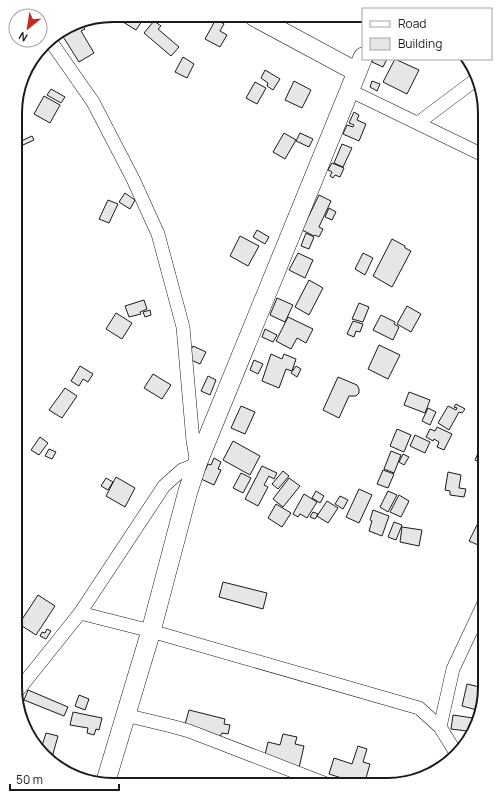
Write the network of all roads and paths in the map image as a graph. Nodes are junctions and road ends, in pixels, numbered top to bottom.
1 (267, 22) edge
2 (53, 45) edge
3 (360, 64) edge
4 (472, 82) edge
5 (349, 90) junction
6 (418, 123) junction
7 (478, 153) edge
8 (197, 464) junction
9 (80, 613) junction
10 (478, 616) edge
11 (151, 631) junction
12 (22, 686) edge
13 (125, 715) junction
14 (440, 727) junction
15 (453, 748) edge
16 (106, 777) edge
17 (311, 778) edge

1 - 3 street
2 - 8 street
3 - 5 street
4 - 6 street
5 - 6 street
5 - 8 street
6 - 7 street
8 - 9 street
8 - 11 street
9 - 11 street
9 - 12 street
10 - 14 street
11 - 13 street
11 - 14 street
13 - 16 street
13 - 17 street
14 - 15 street

